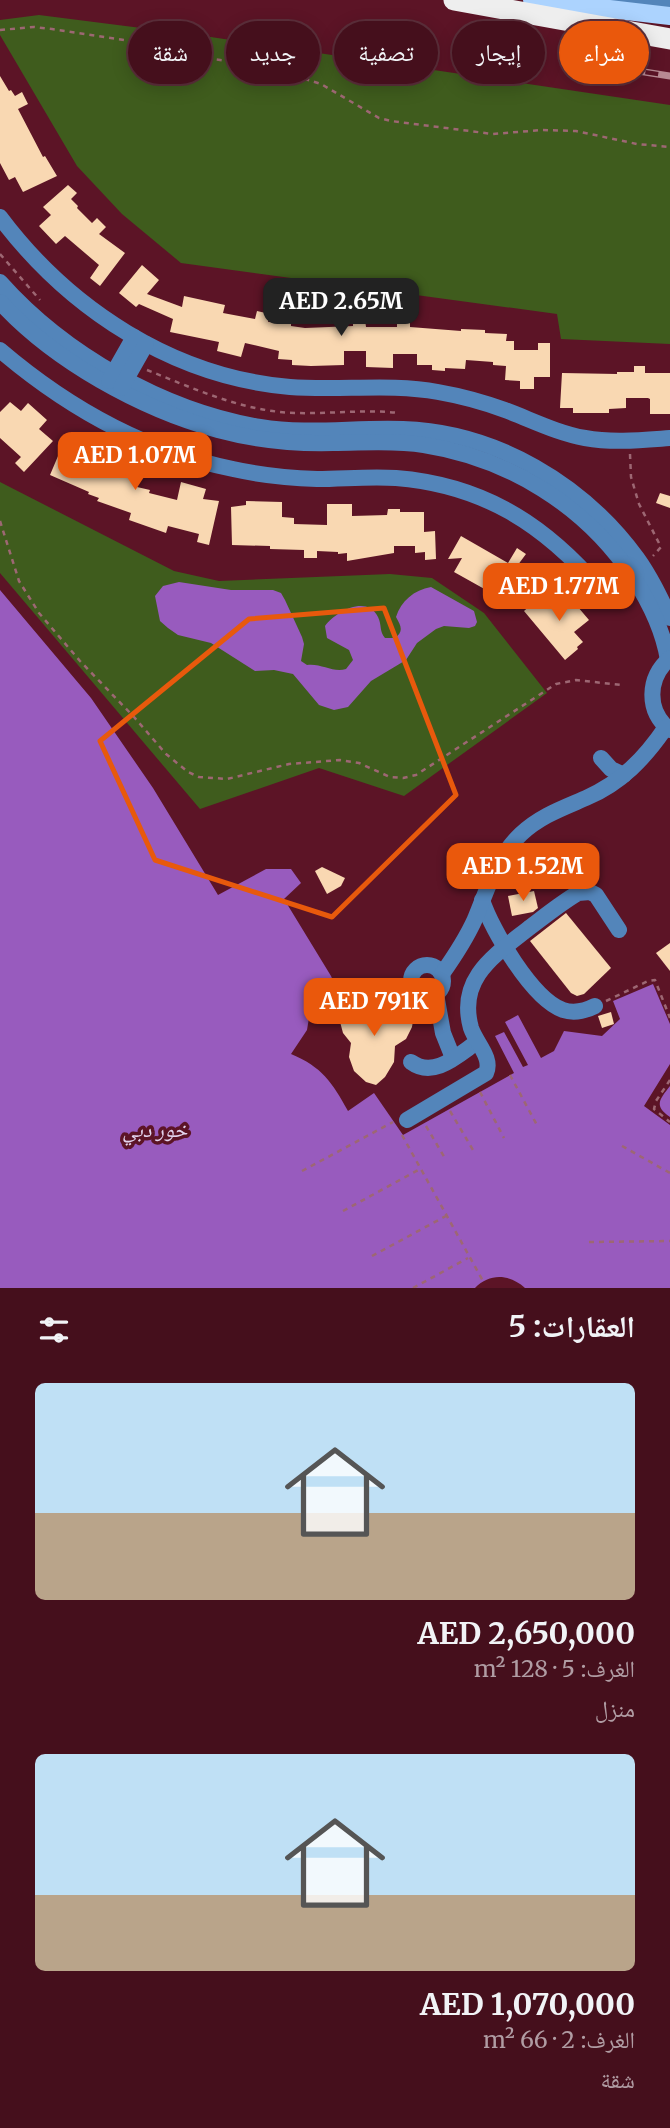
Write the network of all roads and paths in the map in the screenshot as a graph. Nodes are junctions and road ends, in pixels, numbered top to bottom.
1 (454, 0) edge
2 (532, 0) edge
3 (581, 0) edge
4 (670, 4) edge
5 (670, 16) edge
6 (0, 30) edge
7 (670, 39) edge
8 (670, 147) edge
9 (0, 217) edge
10 (0, 254) edge
11 (0, 282) edge
12 (0, 302) edge
13 (44, 304) dead end
14 (140, 340) junction
15 (0, 350) edge
16 (120, 378) junction
17 (404, 428) junction
18 (670, 438) edge
19 (634, 441) junction
20 (0, 521) edge
21 (649, 550) dead end
22 (648, 561) junction
23 (599, 588) dead end
24 (670, 618) edge
25 (669, 659) edge
26 (621, 685) dead end
27 (668, 729) edge
28 (601, 758) dead end
29 (624, 775) junction
30 (482, 900) junction
31 (619, 930) dead end
32 (504, 948) junction
33 (442, 974) junction
34 (436, 994) junction
35 (595, 1006) joint
36 (670, 1018) edge
37 (477, 1042) junction
38 (453, 1058) junction
39 (411, 1062) dead end
40 (510, 1075) dead end
41 (670, 1080) edge
42 (480, 1092) dead end
43 (449, 1109) dead end
44 (670, 1122) edge
45 (424, 1123) dead end
46 (401, 1126) junction
47 (538, 1127) dead end
48 (504, 1138) dead end
49 (622, 1146) dead end
50 (473, 1150) dead end
51 (446, 1160) dead end
52 (420, 1169) junction
53 (302, 1171) dead end
54 (670, 1172) edge
55 (343, 1211) dead end
56 (446, 1216) junction
57 (670, 1241) edge
58 (589, 1242) dead end
59 (372, 1256) dead end
60 (469, 1258) junction
61 (483, 1282) dead end
62 (412, 1288) edge

1 - 7 highway
2 - 5 main road
3 - 4 lane
6 - 8 path
9 - 14 lane
10 - 13 path
11 - 16 lane
12 - 16 lane
14 - 16 lane
14 - 19 lane
15 - 23 lane
16 - 17 path
16 - 17 lane
17 - 22 lane
17 - 25 lane
18 - 19 lane
19 - 22 path
20 - 26 path
21 - 22 path
22 - 24 lane
25 - 27 lane
27 - 29 lane
28 - 29 lane
29 - 30 lane
30 - 32 lane
30 - 33 lane
31 - 32 lane
32 - 35 lane
32 - 37 lane
33 - 34 lane
33 - 34 lane
34 - 38 lane
35 - 36 path
37 - 38 lane
37 - 46 lane
38 - 39 lane
40 - 47 path
41 - 44 path
42 - 48 path
43 - 50 path
45 - 51 path
46 - 52 path
46 - 53 path
49 - 54 path
52 - 55 path
52 - 56 path
56 - 59 path
56 - 60 path
57 - 58 path
60 - 61 path
60 - 62 path

